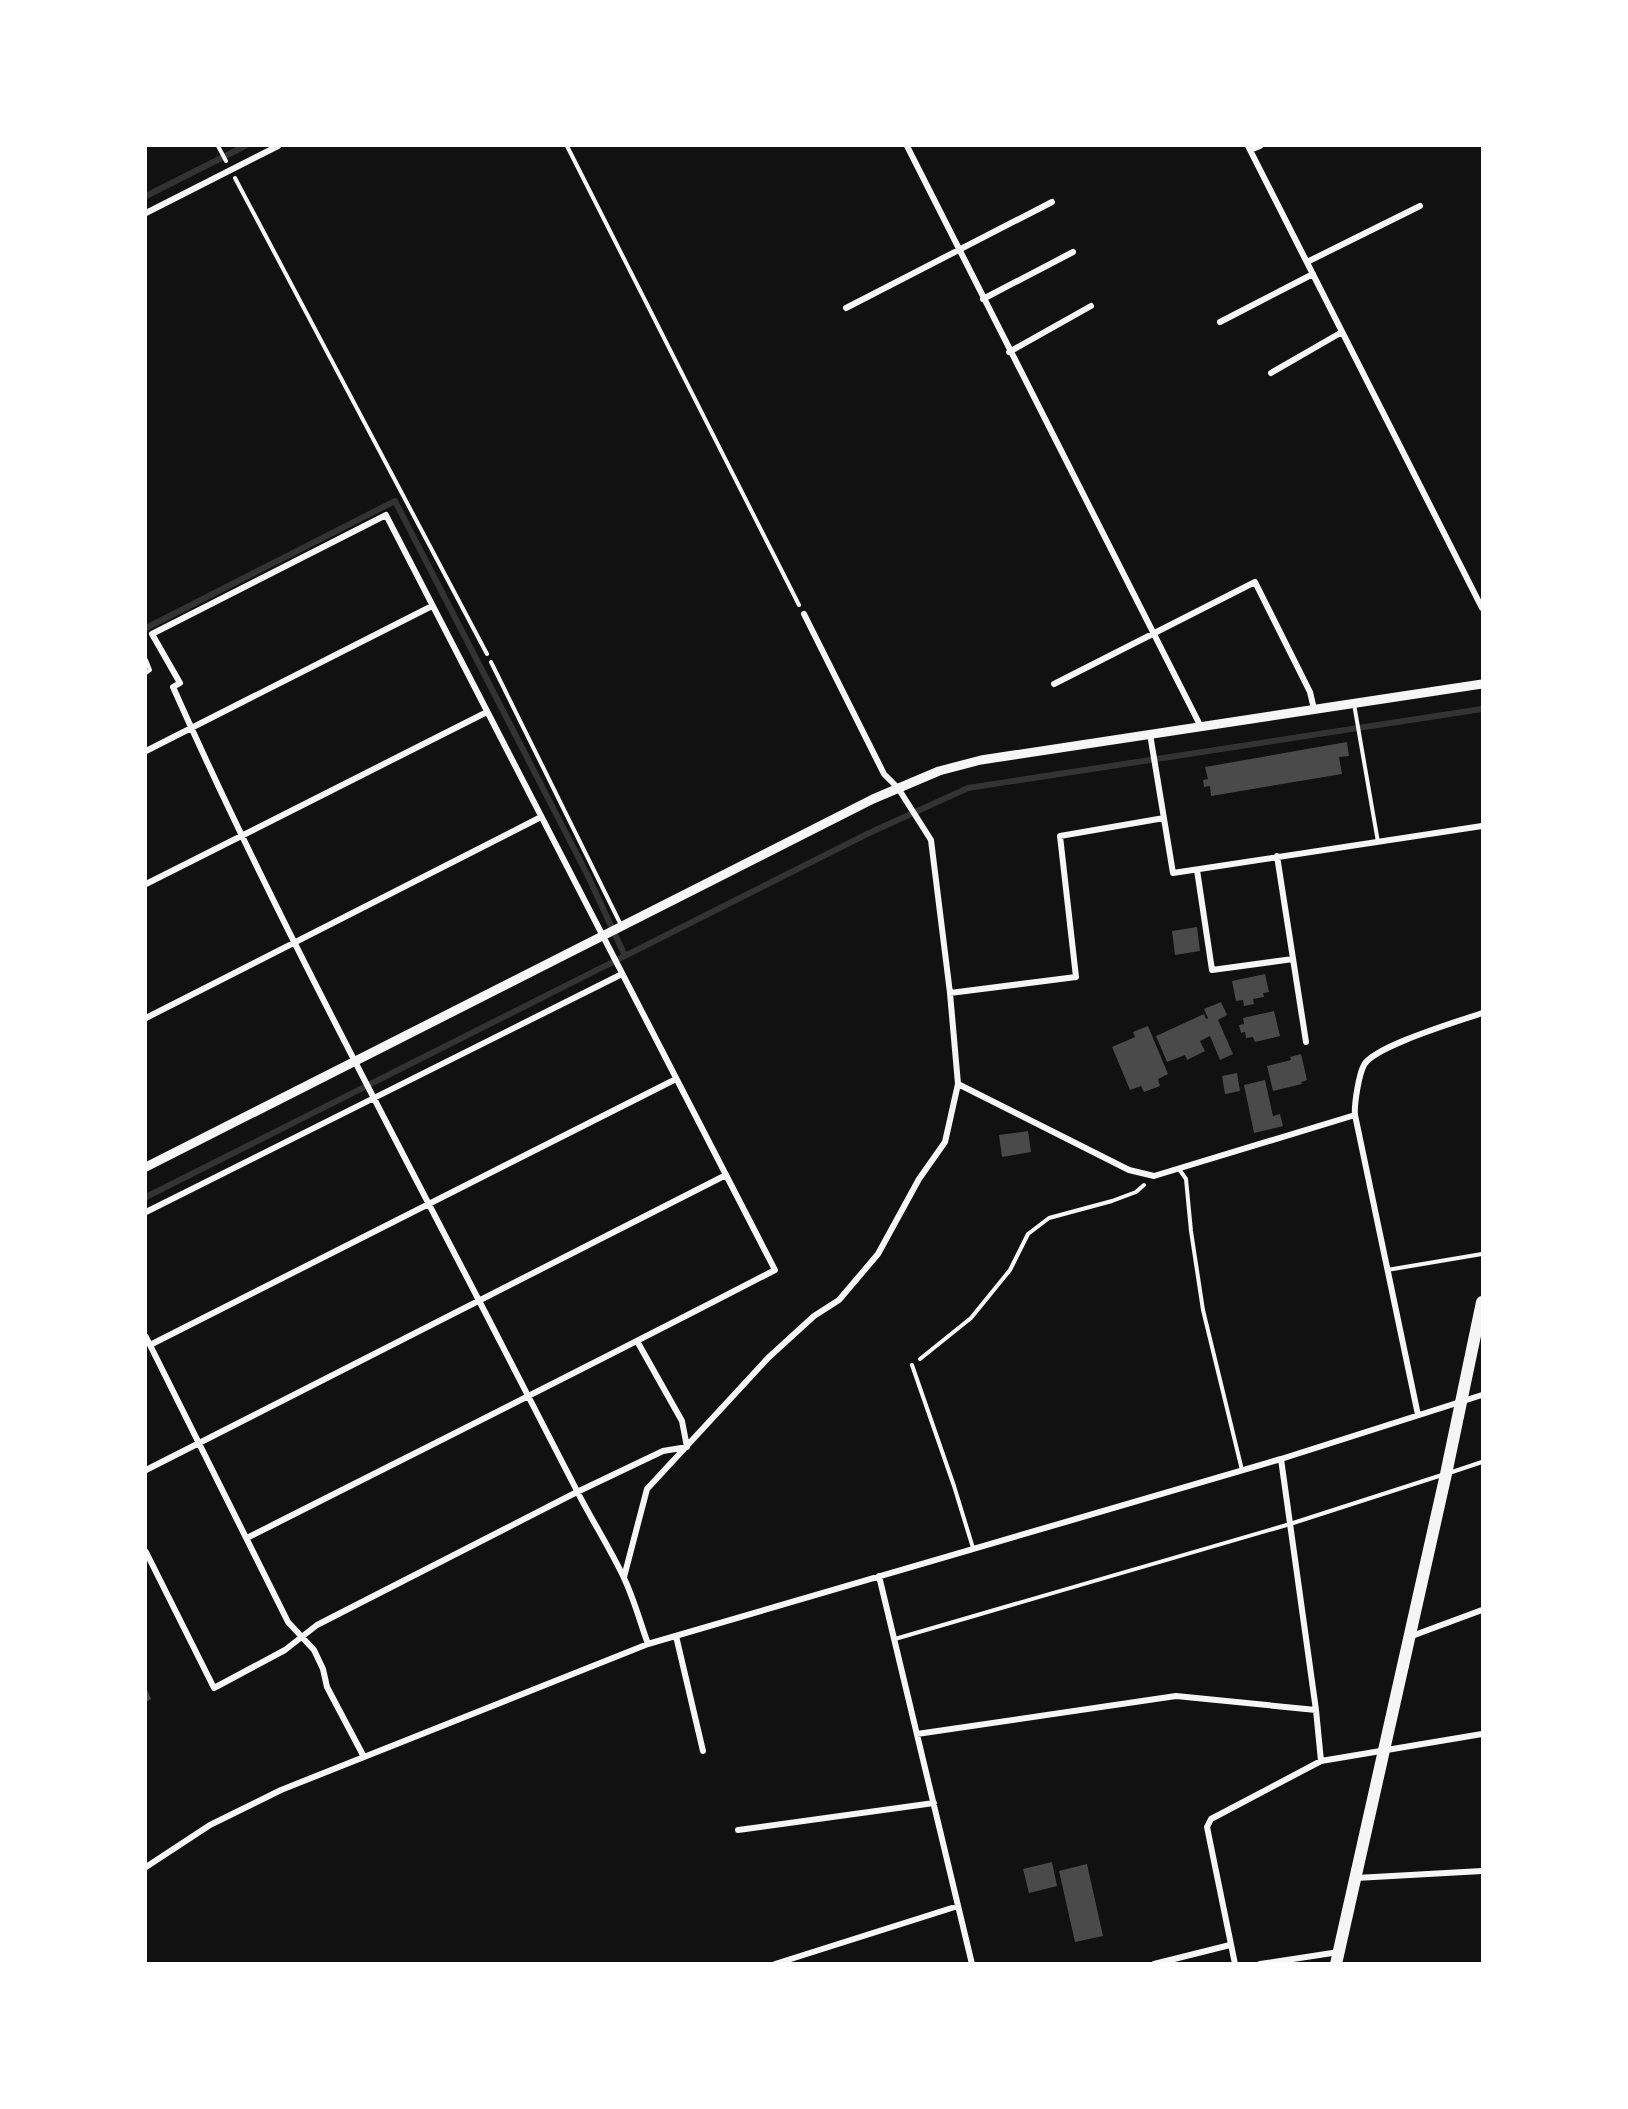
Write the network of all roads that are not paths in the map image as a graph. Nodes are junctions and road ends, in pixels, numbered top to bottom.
1 (278, 146) edge
2 (906, 146) edge
3 (1260, 146) edge
4 (1249, 148) edge
5 (1052, 202) dead end
6 (1420, 206) dead end
7 (146, 213) edge
8 (959, 250) junction
9 (1073, 252) dead end
10 (1307, 262) junction
11 (1313, 273) junction
12 (983, 299) junction
13 (1091, 306) dead end
14 (846, 308) dead end
15 (1220, 322) dead end
16 (1342, 332) junction
17 (1009, 352) junction
18 (1271, 373) dead end
19 (432, 606) junction
20 (1482, 608) edge
21 (804, 614) road end
22 (1153, 633) junction
23 (491, 662) road end
24 (1054, 684) dead end
25 (1482, 684) edge
26 (1354, 704) junction
27 (1314, 710) junction
28 (487, 712) junction
29 (1201, 727) junction
30 (191, 728) junction
31 (1150, 734) junction
32 (146, 751) edge
33 (898, 788) junction
34 (541, 818) junction
35 (1164, 818) junction
36 (1482, 826) edge
37 (243, 835) junction
38 (1378, 842) junction
39 (1277, 856) junction
40 (1197, 870) junction
41 (146, 885) edge
42 (621, 927) junction
43 (603, 937) junction
44 (295, 942) junction
45 (1293, 959) junction
46 (622, 974) junction
47 (950, 993) junction
48 (1482, 1013) edge
49 (146, 1018) edge
50 (1306, 1042) dead end
51 (355, 1061) junction
52 (676, 1079) junction
53 (958, 1084) junction
54 (374, 1098) junction
55 (1355, 1114) junction
56 (146, 1167) edge
57 (1179, 1169) junction
58 (726, 1175) junction
59 (430, 1204) junction
60 (146, 1212) edge
61 (1482, 1254) edge
62 (1386, 1270) junction
63 (479, 1300) junction
64 (1482, 1302) edge
65 (146, 1336) edge
66 (637, 1341) junction
67 (150, 1345) junction
68 (912, 1365) road end
69 (528, 1395) junction
70 (1482, 1395) edge
71 (1460, 1402) junction
72 (1418, 1415) junction
73 (198, 1443) junction
74 (687, 1447) junction
75 (1281, 1459) junction
76 (1482, 1462) edge
77 (146, 1470) edge
78 (1242, 1470) junction
79 (1446, 1474) junction
80 (577, 1492) junction
81 (1290, 1524) junction
82 (247, 1538) junction
83 (973, 1548) junction
84 (146, 1552) edge
85 (879, 1576) junction
86 (624, 1578) junction
87 (1482, 1610) edge
88 (676, 1636) junction
89 (302, 1638) junction
90 (1409, 1638) junction
91 (895, 1639) junction
92 (648, 1644) junction
93 (1316, 1710) junction
94 (917, 1734) junction
95 (1482, 1734) edge
96 (703, 1751) dead end
97 (1384, 1751) junction
98 (364, 1757) junction
99 (1321, 1761) junction
100 (934, 1803) junction
101 (738, 1830) dead end
102 (146, 1867) edge
103 (1482, 1872) edge
104 (1355, 1878) junction
105 (958, 1906) junction
106 (1230, 1945) junction
107 (1337, 1958) edge
108 (776, 1964) edge
109 (972, 1964) edge
110 (1154, 1964) edge
111 (1235, 1964) edge
112 (1260, 1964) edge

1 - 7 street
2 - 8 street
3 - 4 street
4 - 10 street
5 - 8 street
6 - 10 street
8 - 12 street
8 - 14 street
9 - 12 street
10 - 11 street
11 - 15 street
11 - 16 street
12 - 17 street
13 - 17 street
16 - 18 street
16 - 20 street
17 - 22 street
19 - 28 street
19 - 30 street
19 - 30 street
21 - 33 street
22 - 24 street
22 - 27 street
22 - 29 street
23 - 42 lane
25 - 26 street
26 - 27 street
26 - 38 lane
27 - 29 street
28 - 34 street
28 - 37 street
29 - 31 street
30 - 32 street
30 - 37 street
31 - 33 street
31 - 35 street
33 - 42 street
33 - 47 street
34 - 43 street
34 - 44 street
35 - 40 street
35 - 47 street
36 - 38 street
37 - 41 street
37 - 44 street
38 - 39 street
39 - 40 street
39 - 45 street
40 - 45 street
42 - 43 street
43 - 46 street
43 - 51 street
44 - 49 street
44 - 51 street
45 - 50 street
46 - 52 street
46 - 54 street
47 - 53 street
48 - 55 street
51 - 54 street
51 - 56 street
52 - 58 street
52 - 59 street
53 - 57 street
53 - 74 street
54 - 59 street
54 - 60 street
55 - 57 street
55 - 62 street
57 - 78 lane
58 - 63 street
58 - 66 street
59 - 63 street
59 - 67 street
61 - 62 lane
62 - 72 street
63 - 69 street
63 - 73 street
64 - 71 main road
65 - 67 street
66 - 69 street
66 - 74 street
67 - 73 street
68 - 83 lane
69 - 80 street
69 - 82 street
70 - 71 street
71 - 72 street
71 - 79 main road
72 - 75 street
73 - 77 street
73 - 82 street
74 - 80 street
74 - 86 street
75 - 78 street
75 - 81 street
76 - 79 lane
78 - 83 street
79 - 81 lane
79 - 90 main road
80 - 86 street
80 - 89 street
81 - 91 lane
81 - 93 street
82 - 89 street
83 - 85 street
84 - 89 street
85 - 88 street
85 - 91 street
86 - 92 street
87 - 90 street
88 - 92 street
88 - 96 street
89 - 98 street
90 - 97 main road
91 - 94 street
92 - 98 street
93 - 94 street
93 - 99 street
94 - 100 street
95 - 97 street
97 - 99 street
97 - 104 main road
98 - 102 street
99 - 106 street
100 - 101 street
100 - 105 street
103 - 104 street
104 - 107 main road
105 - 108 street
105 - 109 street
106 - 110 street
106 - 111 street
107 - 112 street

